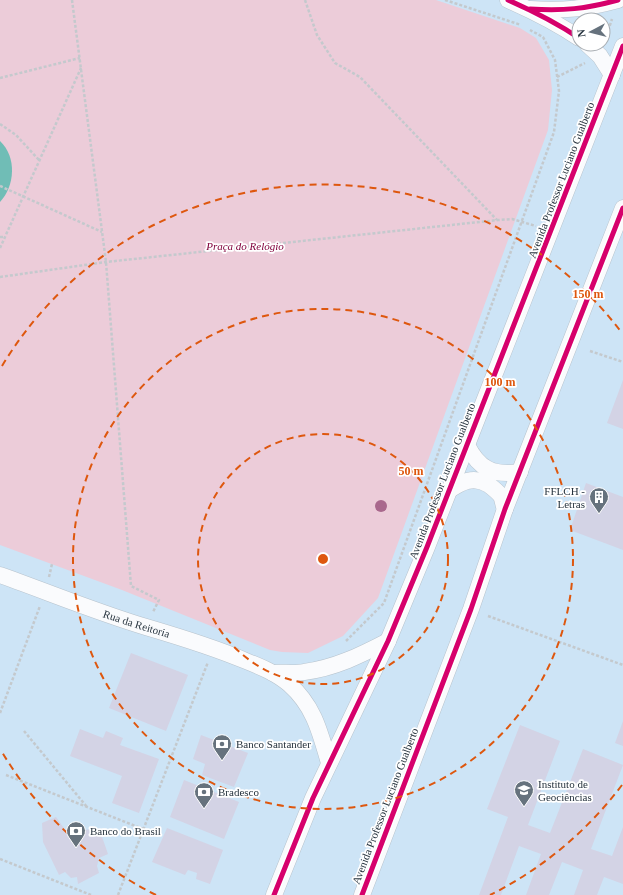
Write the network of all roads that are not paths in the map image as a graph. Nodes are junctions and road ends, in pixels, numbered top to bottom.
1 (508, 0) edge
2 (616, 7) edge
3 (530, 9) junction
4 (571, 33) edge
5 (623, 46) edge
6 (596, 52) edge
7 (612, 75) junction
8 (623, 208) edge
9 (467, 445) junction
10 (520, 472) junction
11 (448, 491) junction
12 (504, 509) junction
13 (0, 575) edge
14 (388, 641) junction
15 (273, 672) junction
16 (329, 763) junction
17 (274, 895) edge
18 (362, 895) edge

1 - 3 street
2 - 3 street
3 - 4 street
5 - 7 street, Avenida Professor Luciano Gualberto
6 - 7 street
7 - 9 street, Avenida Professor Luciano Gualberto
8 - 10 street, Avenida Professor Luciano Gualberto
9 - 10 street
9 - 11 street, Avenida Professor Luciano Gualberto
10 - 12 street, Avenida Professor Luciano Gualberto
11 - 12 street
11 - 14 street, Avenida Professor Luciano Gualberto
12 - 18 street, Avenida Professor Luciano Gualberto
13 - 15 street, Rua da Reitoria
14 - 15 street, Rua da Reitoria
14 - 16 street, Avenida Professor Luciano Gualberto
15 - 16 street, Rua da Reitoria
16 - 17 street, Avenida Professor Luciano Gualberto

